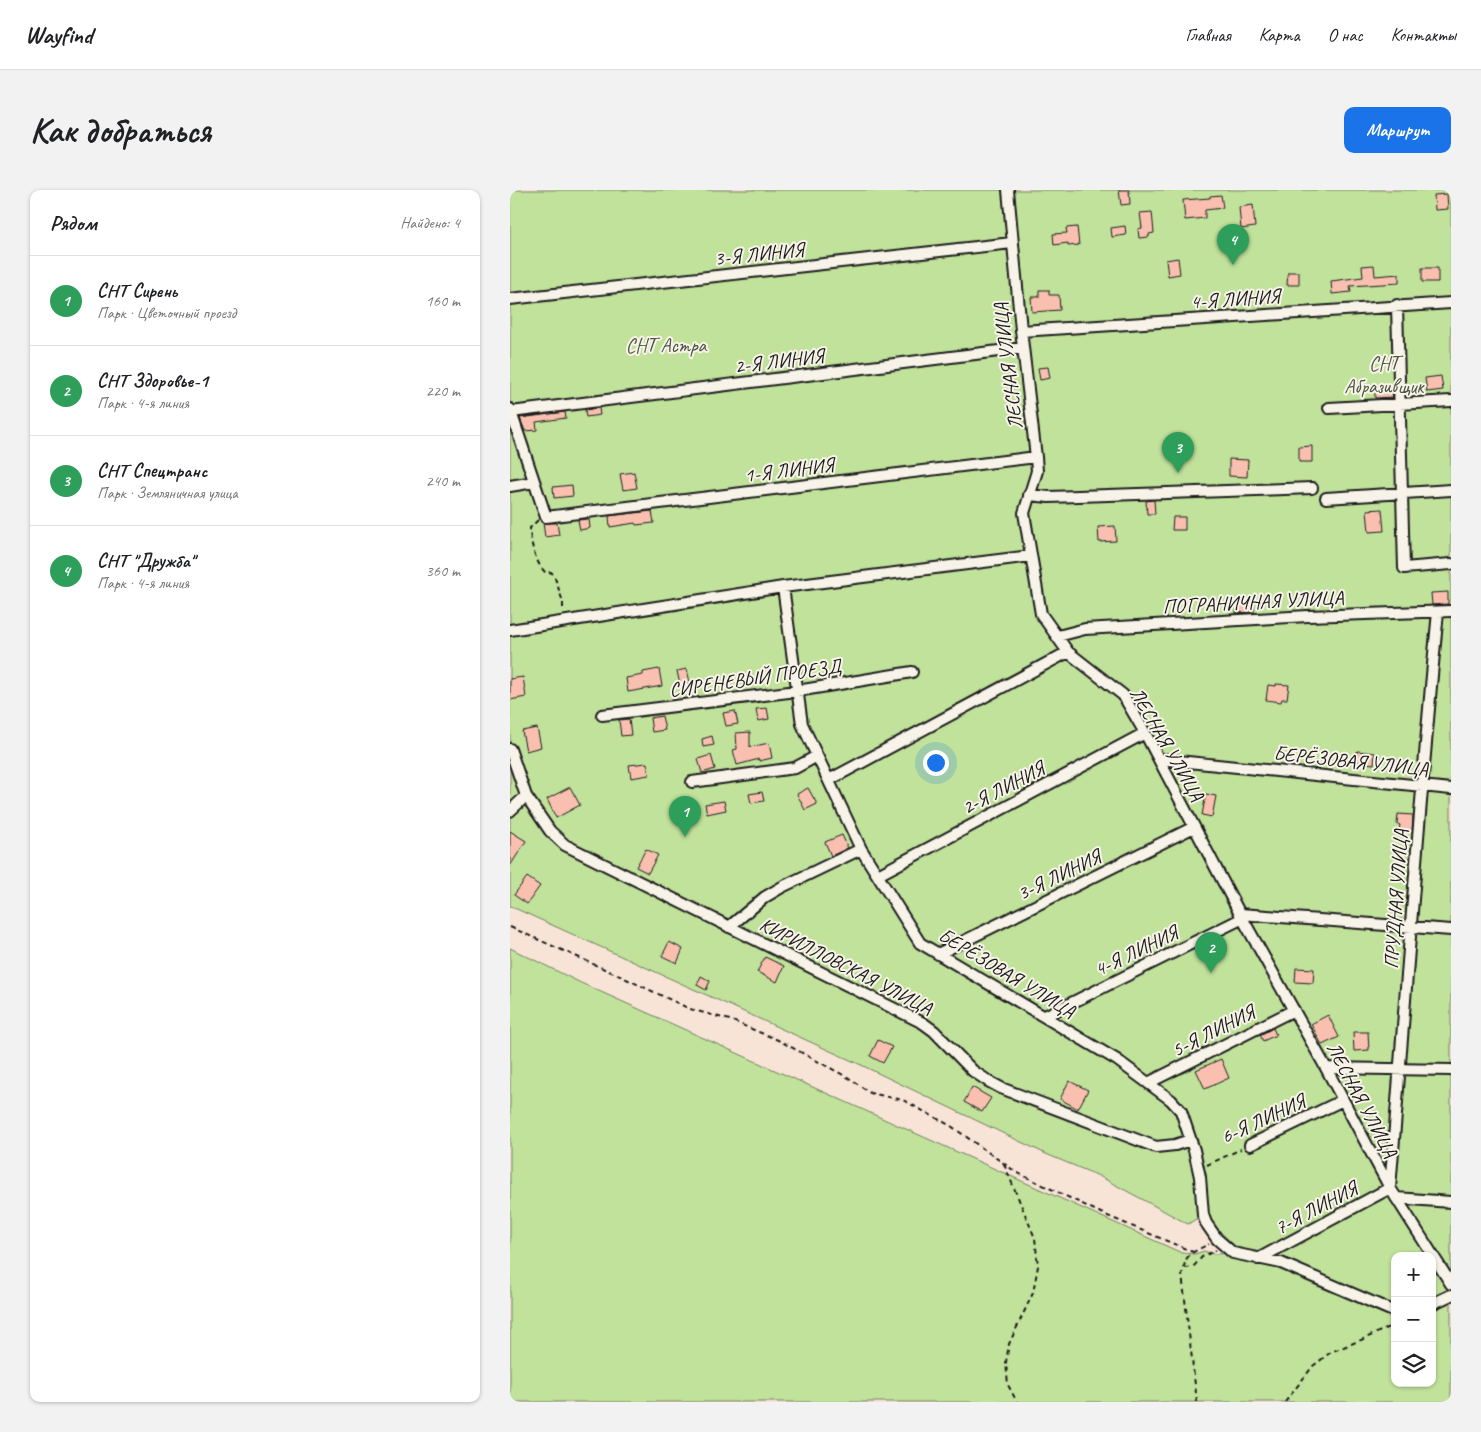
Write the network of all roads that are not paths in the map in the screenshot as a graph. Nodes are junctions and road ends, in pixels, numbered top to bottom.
1 (1008, 190) edge
2 (1012, 242) junction
3 (510, 299) edge
4 (1451, 303) edge
5 (1397, 305) junction
6 (1021, 332) junction
7 (1023, 348) junction
8 (1451, 401) edge
9 (1401, 404) junction
10 (1329, 408) dead end
11 (510, 410) edge
12 (1036, 457) junction
13 (534, 482) junction
14 (510, 486) edge
15 (1312, 488) dead end
16 (1451, 490) edge
17 (1404, 493) junction
18 (1029, 495) junction
19 (1326, 498) dead end
20 (1031, 556) junction
21 (1451, 564) edge
22 (783, 587) junction
23 (1451, 611) edge
24 (1438, 612) junction
25 (510, 630) edge
26 (1058, 636) junction
27 (1068, 652) junction
28 (912, 672) dead end
29 (797, 691) junction
30 (602, 715) dead end
31 (1145, 733) junction
32 (510, 749) edge
33 (817, 756) junction
34 (1159, 759) junction
35 (829, 780) junction
36 (692, 782) dead end
37 (1421, 786) junction
38 (1451, 789) edge
39 (526, 796) junction
40 (510, 811) edge
41 (1194, 827) junction
42 (861, 850) junction
43 (878, 875) junction
44 (1242, 916) junction
45 (1412, 926) junction
46 (729, 927) junction
47 (1451, 930) edge
48 (938, 954) junction
49 (1294, 1010) junction
50 (1045, 1016) junction
51 (1326, 1068) junction
52 (1400, 1070) junction
53 (1451, 1070) edge
54 (1148, 1084) junction
55 (1343, 1100) junction
56 (1190, 1140) junction
57 (1250, 1144) road end
58 (1390, 1188) junction
59 (1396, 1198) junction
60 (1451, 1202) edge
61 (1258, 1259) junction
62 (1451, 1284) edge
63 (1451, 1295) edge
64 (1436, 1302) edge
65 (1391, 1310) edge

1 - 2 street, ЛЕСНАЯ УЛИЦА
2 - 3 street, 3-Я ЛИНИЯ
2 - 6 street, ЛЕСНАЯ УЛИЦА
4 - 5 street, 4-Я ЛИНИЯ
5 - 6 street, 4-Я ЛИНИЯ
5 - 9 street
6 - 7 street, ЛЕСНАЯ УЛИЦА
7 - 11 street, 2-Я ЛИНИЯ
7 - 12 street, ЛЕСНАЯ УЛИЦА
8 - 9 street
9 - 10 street
9 - 17 street
11 - 13 street
12 - 13 street, 1-Я ЛИНИЯ
12 - 18 street, ЛЕСНАЯ УЛИЦА
13 - 14 street
15 - 18 street
16 - 17 street
17 - 19 street
17 - 21 street
18 - 20 street, ЛЕСНАЯ УЛИЦА
20 - 22 street
20 - 26 street, ЛЕСНАЯ УЛИЦА
22 - 25 street
22 - 29 street, БЕРЁЗОВАЯ УЛИЦА
23 - 24 street, ПОГРАНИЧНАЯ УЛИЦА
24 - 26 street, ПОГРАНИЧНАЯ УЛИЦА
24 - 37 street, ПРУДНАЯ УЛИЦА
26 - 27 street, ЛЕСНАЯ УЛИЦА
27 - 31 street, ЛЕСНАЯ УЛИЦА
27 - 35 street
28 - 29 street, СИРЕНЕВЫЙ ПРОЕЗД
29 - 30 street, СИРЕНЕВЫЙ ПРОЕЗД
29 - 33 street, БЕРЁЗОВАЯ УЛИЦА
31 - 34 street, ЛЕСНАЯ УЛИЦА
31 - 43 street, 2-Я ЛИНИЯ
32 - 39 street, КИРИЛЛОВСКАЯ УЛИЦА
33 - 35 street, БЕРЁЗОВАЯ УЛИЦА
33 - 36 street
34 - 37 street, БЕРЁЗОВАЯ УЛИЦА
34 - 41 street, ЛЕСНАЯ УЛИЦА
35 - 42 street, БЕРЁЗОВАЯ УЛИЦА
37 - 38 street, БЕРЁЗОВАЯ УЛИЦА
37 - 45 street, ПРУДНАЯ УЛИЦА
39 - 40 street
39 - 46 street, КИРИЛЛОВСКАЯ УЛИЦА
41 - 44 street, ЛЕСНАЯ УЛИЦА
41 - 48 street, 3-Я ЛИНИЯ
42 - 43 street, БЕРЁЗОВАЯ УЛИЦА
42 - 46 street
43 - 48 street, БЕРЁЗОВАЯ УЛИЦА
44 - 45 street
44 - 49 street, ЛЕСНАЯ УЛИЦА
44 - 50 street, 4-Я ЛИНИЯ
45 - 47 street
45 - 52 street, ПРУДНАЯ УЛИЦА
46 - 56 street, КИРИЛЛОВСКАЯ УЛИЦА
48 - 50 street, БЕРЁЗОВАЯ УЛИЦА
49 - 51 street, ЛЕСНАЯ УЛИЦА
49 - 54 street, 5-Я ЛИНИЯ
50 - 54 street, БЕРЁЗОВАЯ УЛИЦА
51 - 52 street
51 - 55 street, ЛЕСНАЯ УЛИЦА
52 - 53 street
52 - 58 street, ПРУДНАЯ УЛИЦА
54 - 56 street, БЕРЁЗОВАЯ УЛИЦА
55 - 57 street, 6-Я ЛИНИЯ
55 - 58 street, ЛЕСНАЯ УЛИЦА
56 - 61 street, БЕРЁЗОВАЯ УЛИЦА
58 - 59 street, ЛЕСНАЯ УЛИЦА
58 - 61 street, 7-Я ЛИНИЯ
59 - 60 street
59 - 62 street, ЛЕСНАЯ УЛИЦА
61 - 65 street
63 - 64 street

